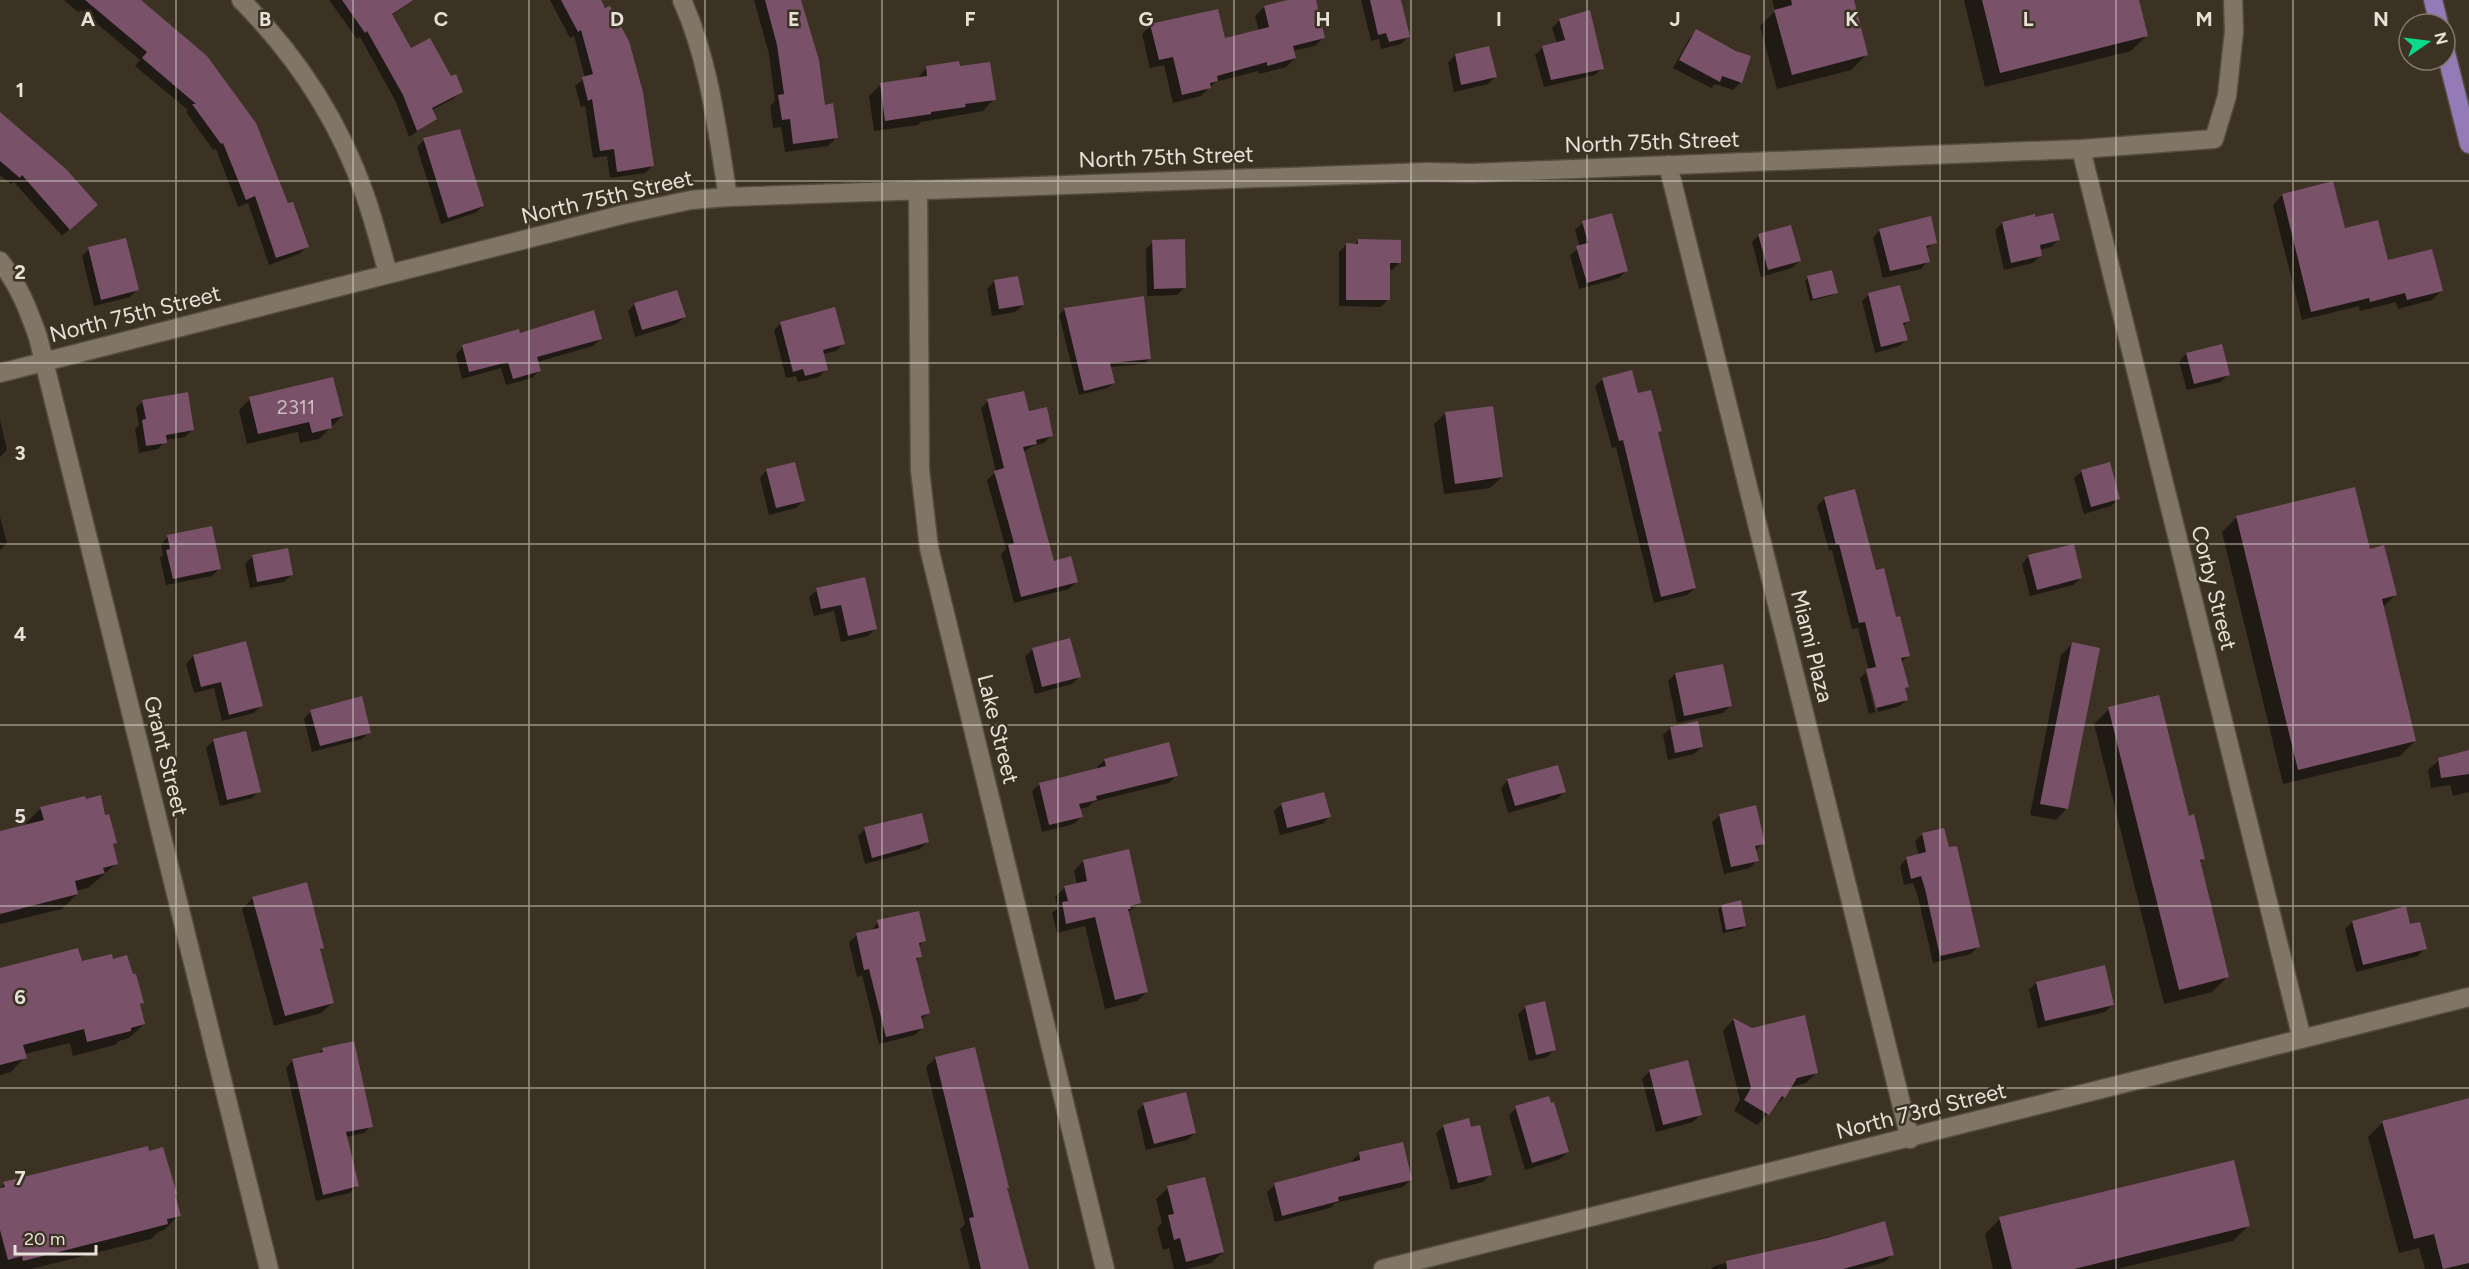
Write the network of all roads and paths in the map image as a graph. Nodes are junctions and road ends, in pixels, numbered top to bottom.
1 (241, 0) edge
2 (682, 0) edge
3 (2233, 0) edge
4 (2451, 72) edge
5 (2469, 144) edge
6 (2081, 149) junction
7 (1668, 165) junction
8 (918, 190) junction
9 (728, 197) junction
10 (0, 261) edge
11 (388, 274) junction
12 (43, 362) junction
13 (0, 373) edge
14 (2469, 997) edge
15 (2302, 1039) junction
16 (1910, 1139) junction
17 (269, 1269) edge
18 (1105, 1269) edge
19 (1383, 1269) edge

1 - 11 street
2 - 9 street
3 - 6 street, North 75th Street
4 - 5 main road
6 - 7 street, North 75th Street
6 - 15 street, Corby Street
7 - 8 street, North 75th Street
7 - 16 street, Miami Plaza
8 - 9 street, North 75th Street
8 - 18 street, Lake Street
9 - 11 street, North 75th Street
10 - 12 street, Grant Street
11 - 12 street, North 75th Street
12 - 13 street, North 75th Street
12 - 17 street, Grant Street
14 - 15 street, North 73rd Street
15 - 16 street, North 73rd Street
16 - 19 street, North 73rd Street

